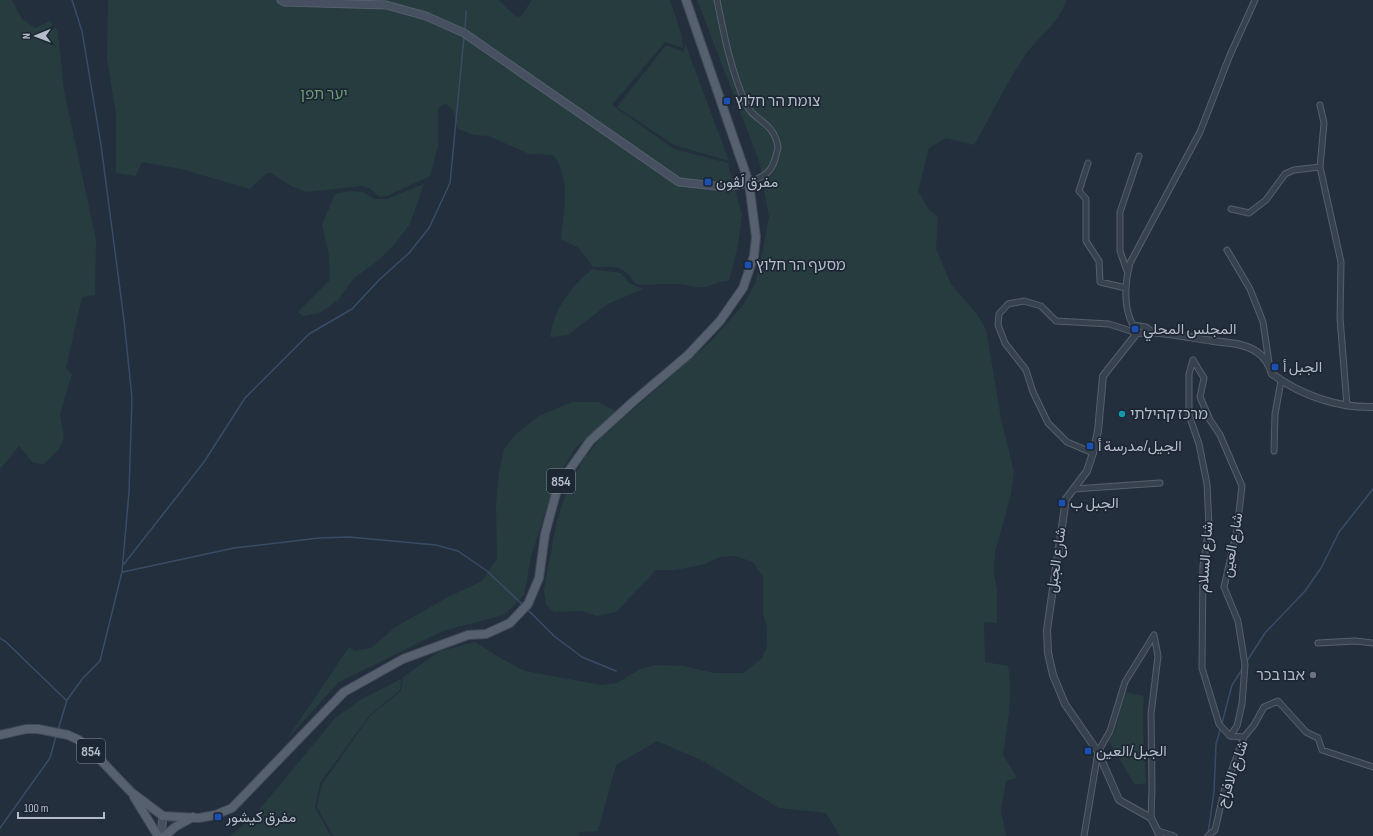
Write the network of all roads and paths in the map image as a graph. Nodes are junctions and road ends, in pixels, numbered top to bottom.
1 (281, 0) edge
2 (686, 0) edge
3 (718, 0) edge
4 (1255, 0) edge
5 (1320, 105) dead end
6 (1139, 156) dead end
7 (1088, 163) dead end
8 (1320, 167) junction
9 (749, 183) junction
10 (1231, 209) dead end
11 (1227, 250) dead end
12 (1128, 272) junction
13 (1126, 288) junction
14 (1153, 332) junction
15 (1137, 333) junction
16 (1193, 360) joint
17 (1269, 363) junction
18 (1281, 381) junction
19 (1347, 406) junction
20 (1373, 407) edge
21 (1274, 452) dead end
22 (1093, 453) junction
23 (1160, 483) dead end
24 (1074, 489) junction
25 (1318, 642) dead end
26 (1373, 643) edge
27 (0, 735) edge
28 (1230, 736) junction
29 (1244, 737) junction
30 (1098, 752) junction
31 (1373, 767) edge
32 (130, 790) junction
33 (163, 816) junction
34 (193, 817) junction
35 (1151, 818) junction
36 (1159, 833) edge
37 (158, 836) edge
38 (162, 836) edge
39 (165, 836) edge
40 (1084, 836) edge
41 (1174, 836) edge
42 (1208, 836) edge

1 - 9 main road
2 - 9 main road, 854
3 - 9 street
4 - 12 street
5 - 8 street
6 - 12 street
7 - 13 street
8 - 10 street
8 - 19 street
9 - 34 main road, 854
11 - 17 street
12 - 13 street
13 - 14 street
14 - 15 street
14 - 17 street
15 - 22 street, شارع الجبل
15 - 22 street
16 - 28 street, شارع السلام
16 - 28 street, شارع العين
17 - 18 street
18 - 19 street
18 - 21 street
19 - 20 street
22 - 24 street, شارع الجبل
23 - 24 street
24 - 30 street, شارع الجبل
25 - 26 street
27 - 32 main road, 854
28 - 29 street
29 - 31 street, شارع الافراح
29 - 42 street, شارع الافراح
30 - 35 street, شارع الجبل
30 - 35 street
30 - 40 street
32 - 33 main road, 854
32 - 37 main road
33 - 34 main road, 854
33 - 38 main road
34 - 39 main road
35 - 36 street
36 - 41 street

